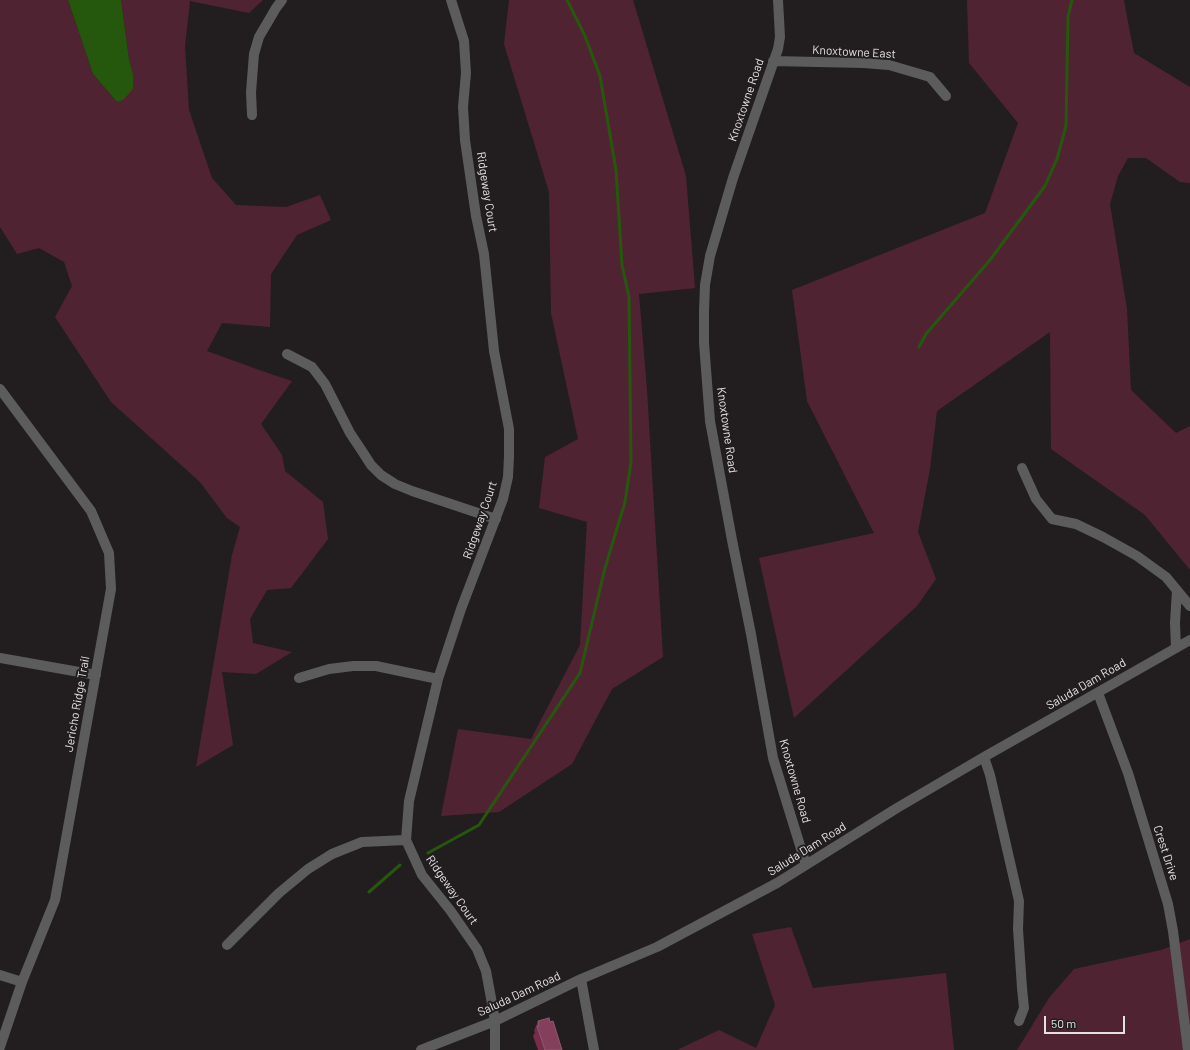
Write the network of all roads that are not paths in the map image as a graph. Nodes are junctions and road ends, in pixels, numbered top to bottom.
1 (282, 0) edge
2 (451, 0) edge
3 (778, 0) edge
4 (774, 61) junction
5 (946, 96) dead end
6 (252, 114) dead end
7 (286, 354) dead end
8 (0, 389) edge
9 (1022, 468) dead end
10 (496, 518) junction
11 (1177, 590) junction
12 (1190, 606) edge
13 (1190, 640) edge
14 (1176, 648) junction
15 (0, 658) edge
16 (96, 675) junction
17 (299, 678) dead end
18 (438, 679) junction
19 (1098, 693) junction
20 (984, 757) junction
21 (406, 840) junction
22 (806, 865) junction
23 (227, 945) dead end
24 (0, 975) edge
25 (581, 979) junction
26 (22, 982) junction
27 (495, 1021) junction
28 (1020, 1021) dead end
29 (0, 1047) edge
30 (421, 1050) edge
31 (495, 1050) edge
32 (594, 1050) edge
33 (1188, 1050) edge

1 - 6 street
2 - 10 street, Ridgeway Court
3 - 4 street, Knoxtowne Road
4 - 5 street, Knoxtowne East
4 - 22 street, Knoxtowne Road
7 - 10 street
8 - 16 street, Jericho Ridge Trail
9 - 11 street
10 - 18 street, Ridgeway Court
11 - 12 street
11 - 14 street
13 - 14 street, Saluda Dam Road
14 - 19 street, Saluda Dam Road
15 - 16 street
16 - 26 street, Jericho Ridge Trail
17 - 18 street
18 - 21 street, Ridgeway Court
19 - 20 street, Saluda Dam Road
19 - 33 street, Crest Drive
20 - 22 street, Saluda Dam Road
20 - 28 street
21 - 23 street
21 - 27 street, Ridgeway Court
22 - 25 street, Saluda Dam Road
24 - 26 street
25 - 27 street, Saluda Dam Road
25 - 32 street
26 - 29 street, Jericho Ridge Trail
27 - 30 street, Saluda Dam Road
27 - 31 street, Ridgeway Court

